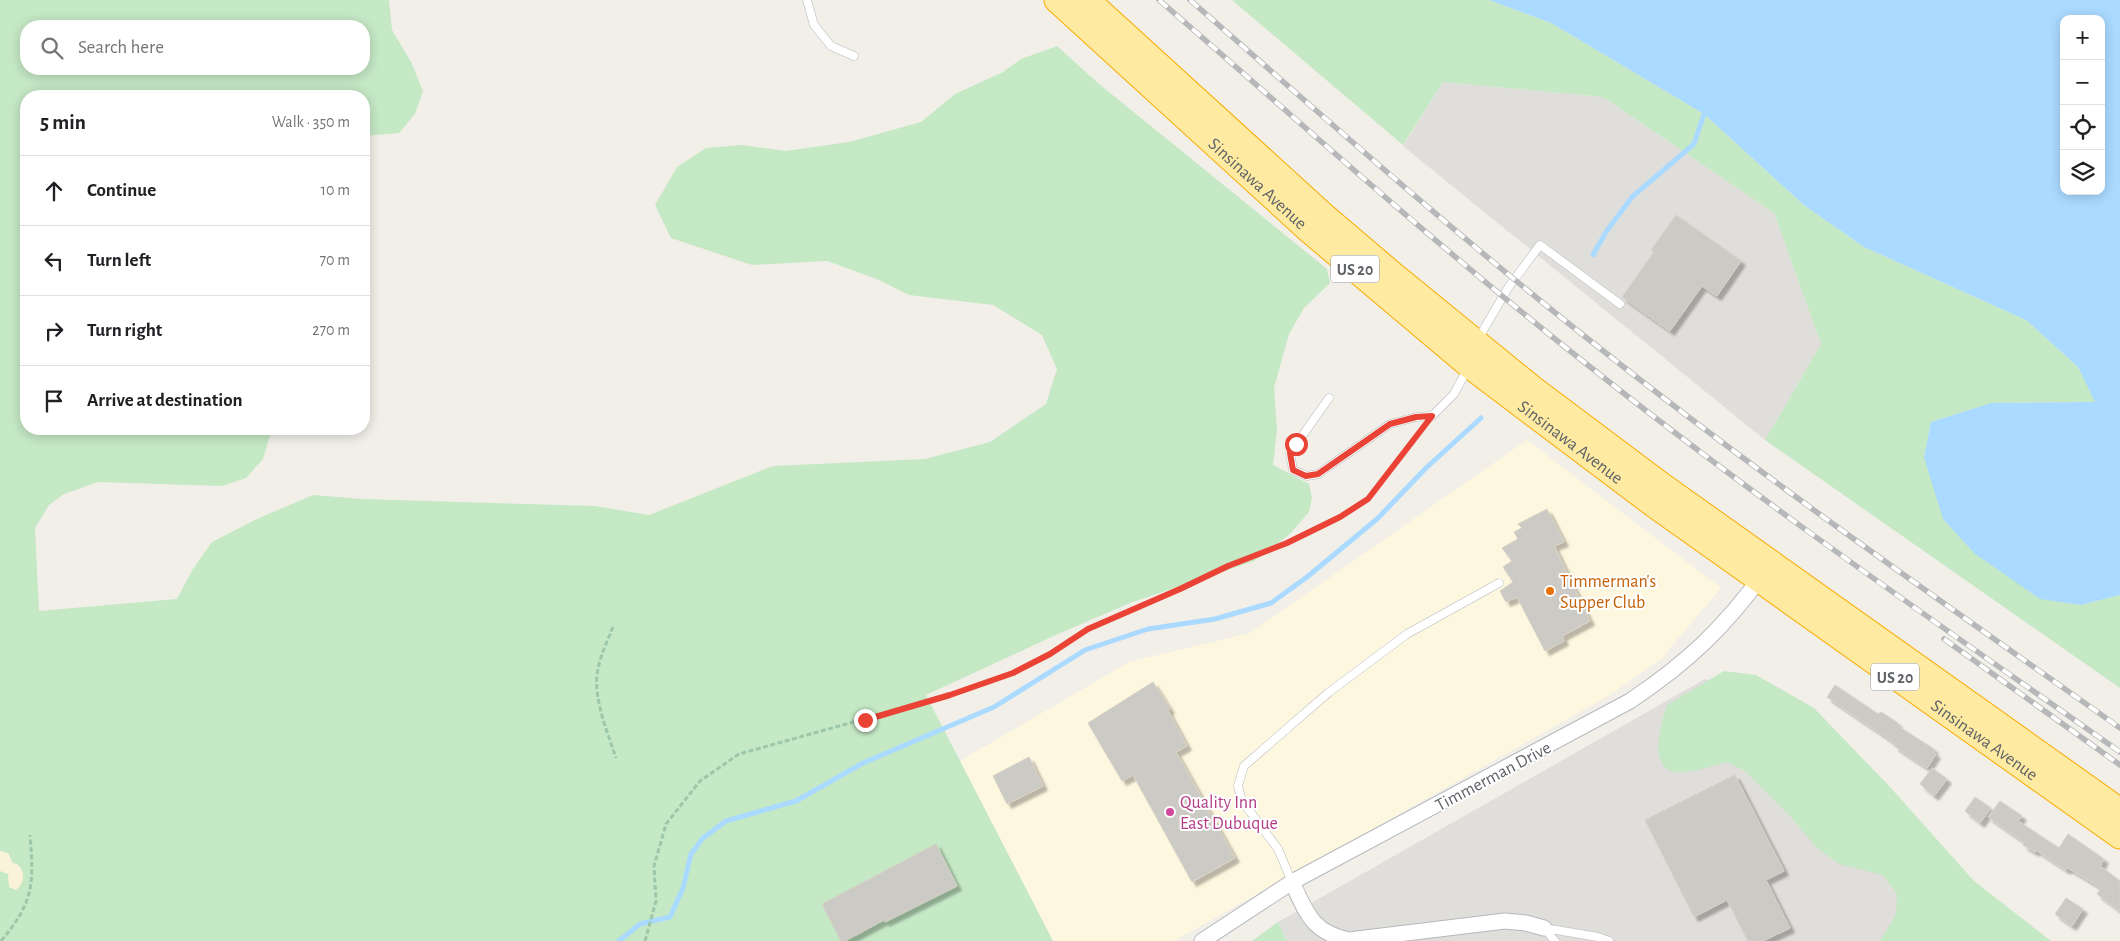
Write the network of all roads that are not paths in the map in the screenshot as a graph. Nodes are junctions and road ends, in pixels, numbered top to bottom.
1 (807, 0) edge
2 (1057, 0) edge
3 (1087, 0) edge
4 (854, 56) dead end
5 (1620, 304) dead end
6 (1472, 354) junction
7 (1329, 398) dead end
8 (1764, 572) junction
9 (1499, 582) dead end
10 (2120, 811) edge
11 (2120, 836) edge
12 (1292, 882) junction
13 (1544, 928) junction
14 (1202, 941) edge
15 (1555, 941) edge
16 (1609, 941) edge

1 - 4 lane
2 - 6 highway, Sinsinawa Avenue / US 20
3 - 6 highway, Sinsinawa Avenue / US 20
5 - 6 lane
6 - 7 lane
6 - 8 highway, Sinsinawa Avenue / US 20
8 - 10 highway, Sinsinawa Avenue / US 20
8 - 11 highway, Sinsinawa Avenue / US 20
8 - 12 street, Timmerman Drive
9 - 12 lane
12 - 13 street
12 - 14 street, Timmerman Drive
13 - 15 lane
13 - 16 lane

